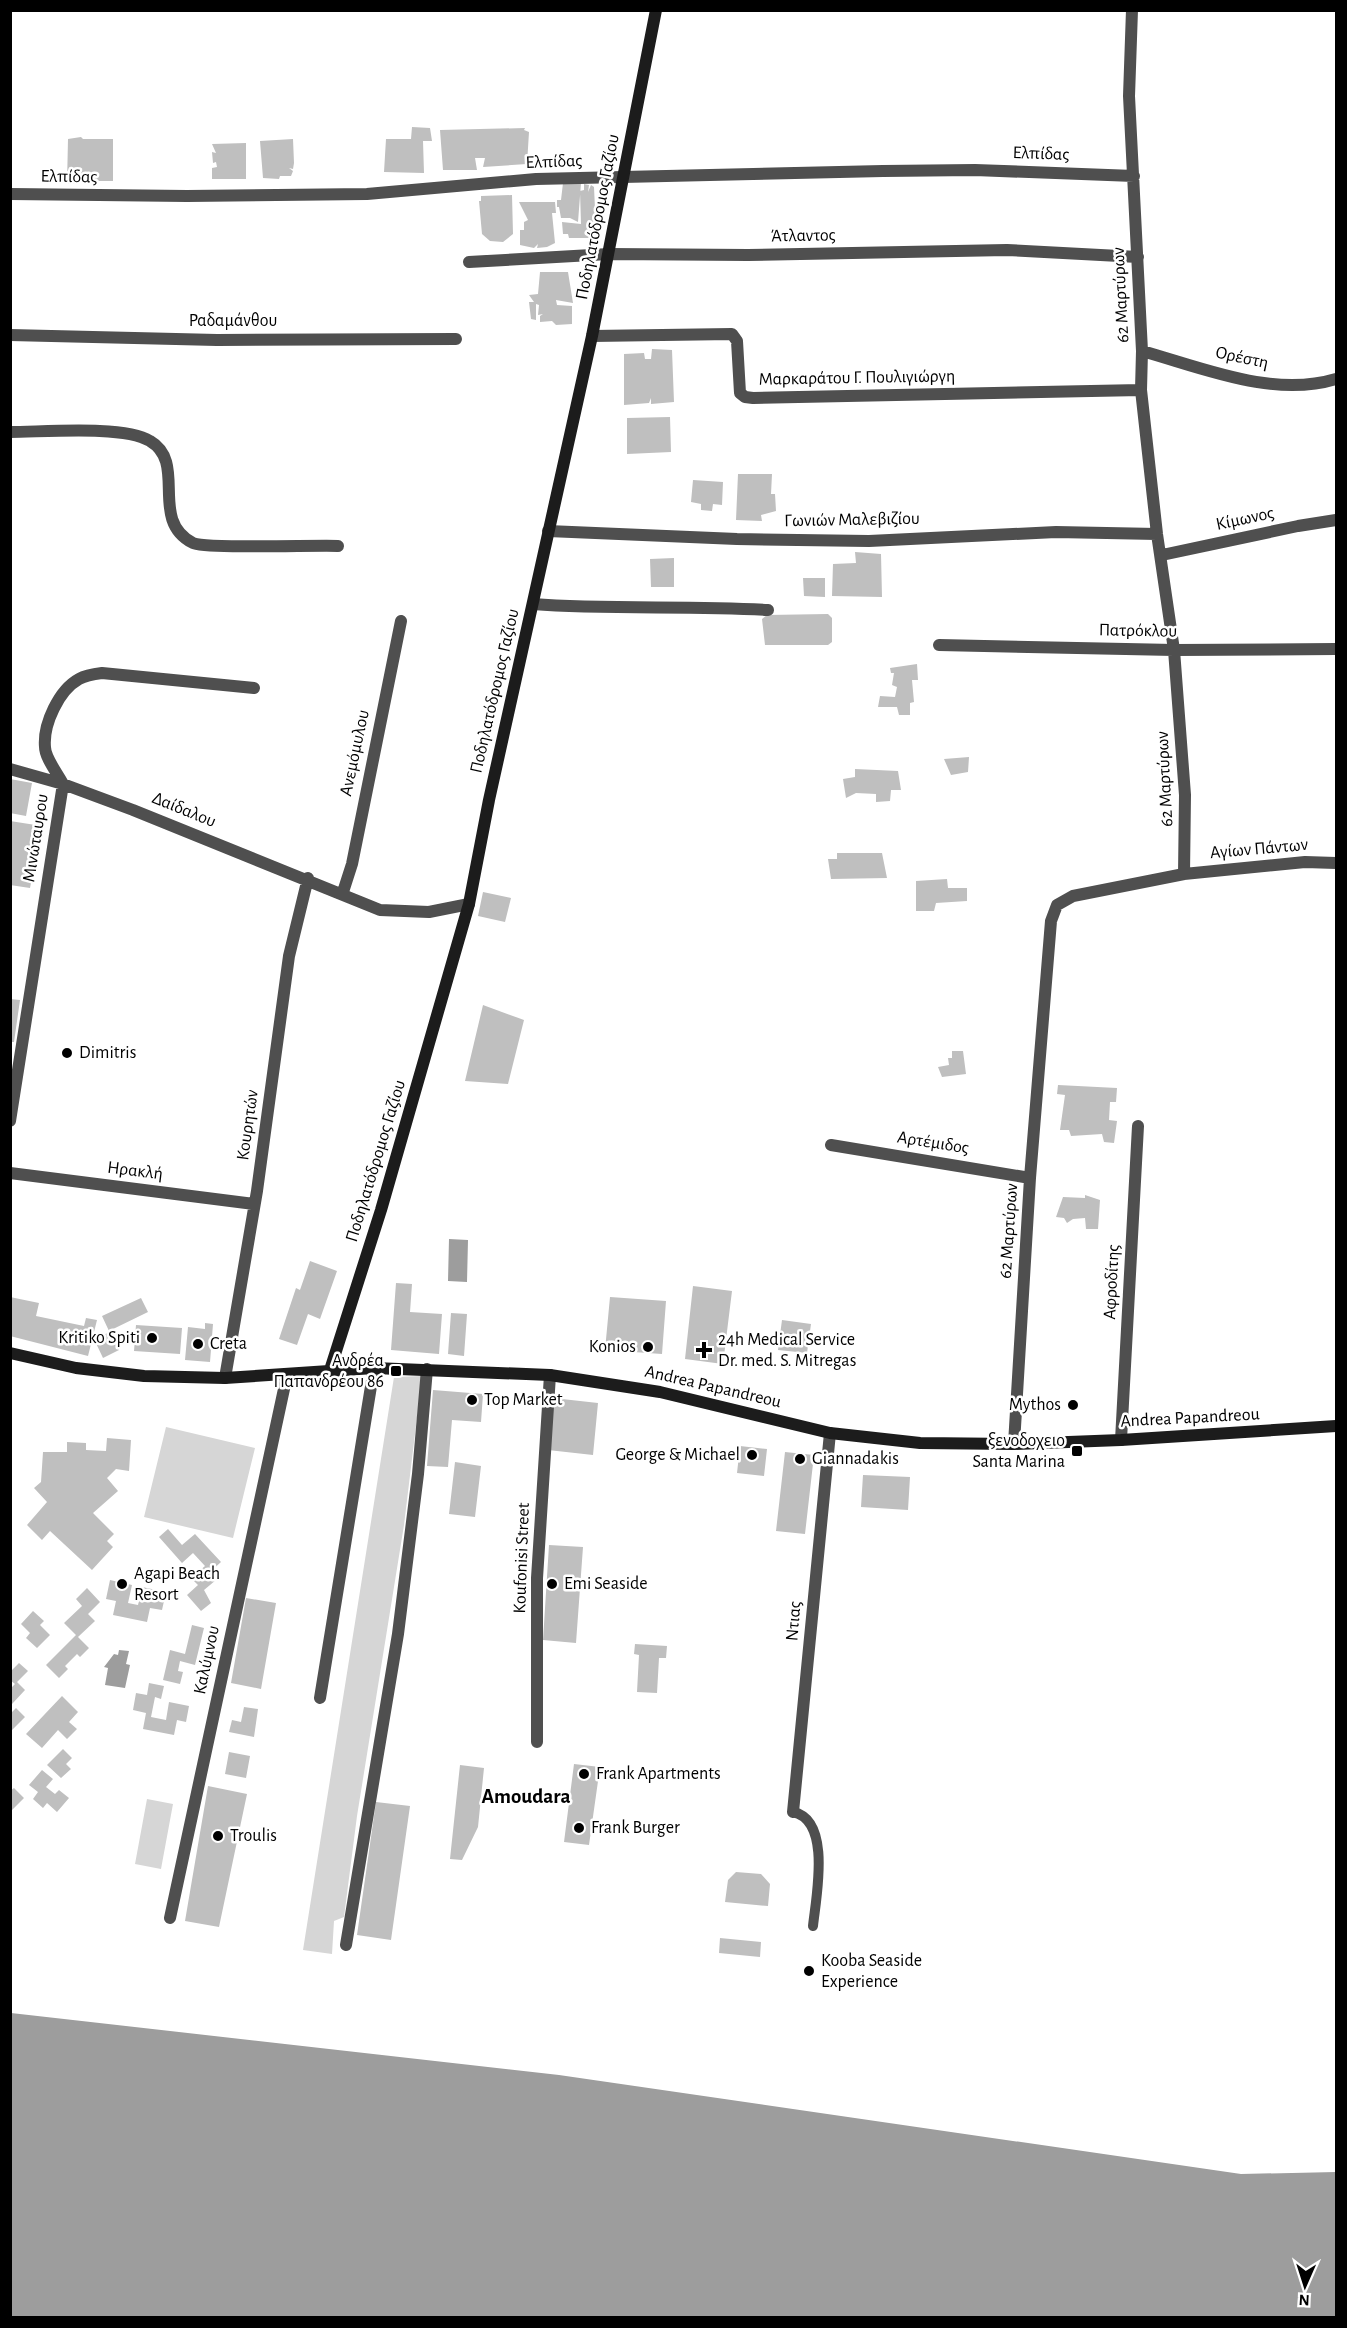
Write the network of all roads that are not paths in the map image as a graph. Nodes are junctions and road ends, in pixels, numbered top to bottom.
1 (656, 10) edge
2 (1132, 10) edge
3 (1134, 176) junction
4 (625, 178) junction
5 (10, 194) edge
6 (609, 254) junction
7 (1138, 256) junction
8 (469, 262) dead end
9 (10, 335) edge
10 (592, 336) junction
11 (456, 339) dead end
12 (1142, 351) junction
13 (1336, 379) edge
14 (1141, 390) junction
15 (10, 432) edge
16 (1336, 520) edge
17 (548, 531) junction
18 (1157, 534) junction
19 (338, 546) dead end
20 (1162, 555) junction
21 (533, 604) junction
22 (768, 610) dead end
23 (401, 621) dead end
24 (939, 645) dead end
25 (1336, 649) edge
26 (1174, 650) junction
27 (254, 688) dead end
28 (10, 769) edge
29 (63, 784) junction
30 (1336, 863) edge
31 (1184, 874) junction
32 (308, 878) junction
33 (343, 892) junction
34 (469, 903) junction
35 (10, 1120) edge
36 (1138, 1126) dead end
37 (831, 1145) dead end
38 (10, 1173) edge
39 (1030, 1178) junction
40 (254, 1204) junction
41 (10, 1353) edge
42 (374, 1368) junction
43 (427, 1369) junction
44 (330, 1370) junction
45 (286, 1375) junction
46 (550, 1375) junction
47 (225, 1378) junction
48 (1336, 1426) edge
49 (830, 1433) junction
50 (1121, 1440) junction
51 (1014, 1444) junction
52 (320, 1698) dead end
53 (537, 1742) dead end
54 (793, 1812) joint
55 (170, 1918) dead end
56 (813, 1926) dead end
57 (346, 1945) dead end

1 - 4 street, Ποδηλατόδρομος Γαζίου
2 - 3 street, 62 Μαρτύρων
3 - 4 street, Ελπίδας
3 - 7 street, 62 Μαρτύρων
4 - 5 street, Ελπίδας
4 - 6 street, Ποδηλατόδρομος Γαζίου
6 - 7 street, Άτλαντος
6 - 8 street, Άτλαντος
6 - 10 street, Ποδηλατόδρομος Γαζίου
7 - 12 street, 62 Μαρτύρων
9 - 11 street, Ραδαμάνθου
10 - 14 street, Μαρκαράτου Γ. Πουλιγιώργη
10 - 17 street, Ποδηλατόδρομος Γαζίου
12 - 13 street, Ορέστη
12 - 14 street, 62 Μαρτύρων
14 - 18 street, 62 Μαρτύρων
15 - 19 street
16 - 20 street, Κίμωνος
17 - 18 street, Γωνιών Μαλεβιζίου
17 - 21 street, Ποδηλατόδρομος Γαζίου
18 - 20 street, 62 Μαρτύρων
20 - 26 street, 62 Μαρτύρων
21 - 22 street
21 - 34 street, Ποδηλατόδρομος Γαζίου
23 - 33 street, Ανεμόμυλου
24 - 26 street, Πατρόκλου
25 - 26 street, Πατρόκλου
26 - 31 street, 62 Μαρτύρων
27 - 29 street, Μινώταυρου
28 - 29 street, Δαίδαλου
29 - 32 street, Δαίδαλου
29 - 35 street, Μινώταυρου
30 - 31 street, Αγίων Πάντων
31 - 39 street, 62 Μαρτύρων
32 - 33 street, Δαίδαλου
32 - 40 street, Κουρητών
33 - 34 street, Δαίδαλου
34 - 44 street, Ποδηλατόδρομος Γαζίου
36 - 50 street, Αφροδίτης
37 - 39 street, Αρτέμιδος
38 - 40 street, Ηρακλή
39 - 51 street, 62 Μαρτύρων
40 - 47 street, Κουρητών
41 - 47 street, Andrea Papandreou
42 - 43 street, Andrea Papandreou
42 - 44 street, Andrea Papandreou
42 - 52 street
43 - 46 street, Andrea Papandreou
43 - 57 street
44 - 45 street, Andrea Papandreou
45 - 47 street, Andrea Papandreou
45 - 55 street, Καλύμνου
46 - 49 street, Andrea Papandreou
46 - 53 street, Koufonisi Street
48 - 50 street, Andrea Papandreou
49 - 51 street, Andrea Papandreou
49 - 54 street, Ντιας
50 - 51 street, Andrea Papandreou
54 - 56 lane

